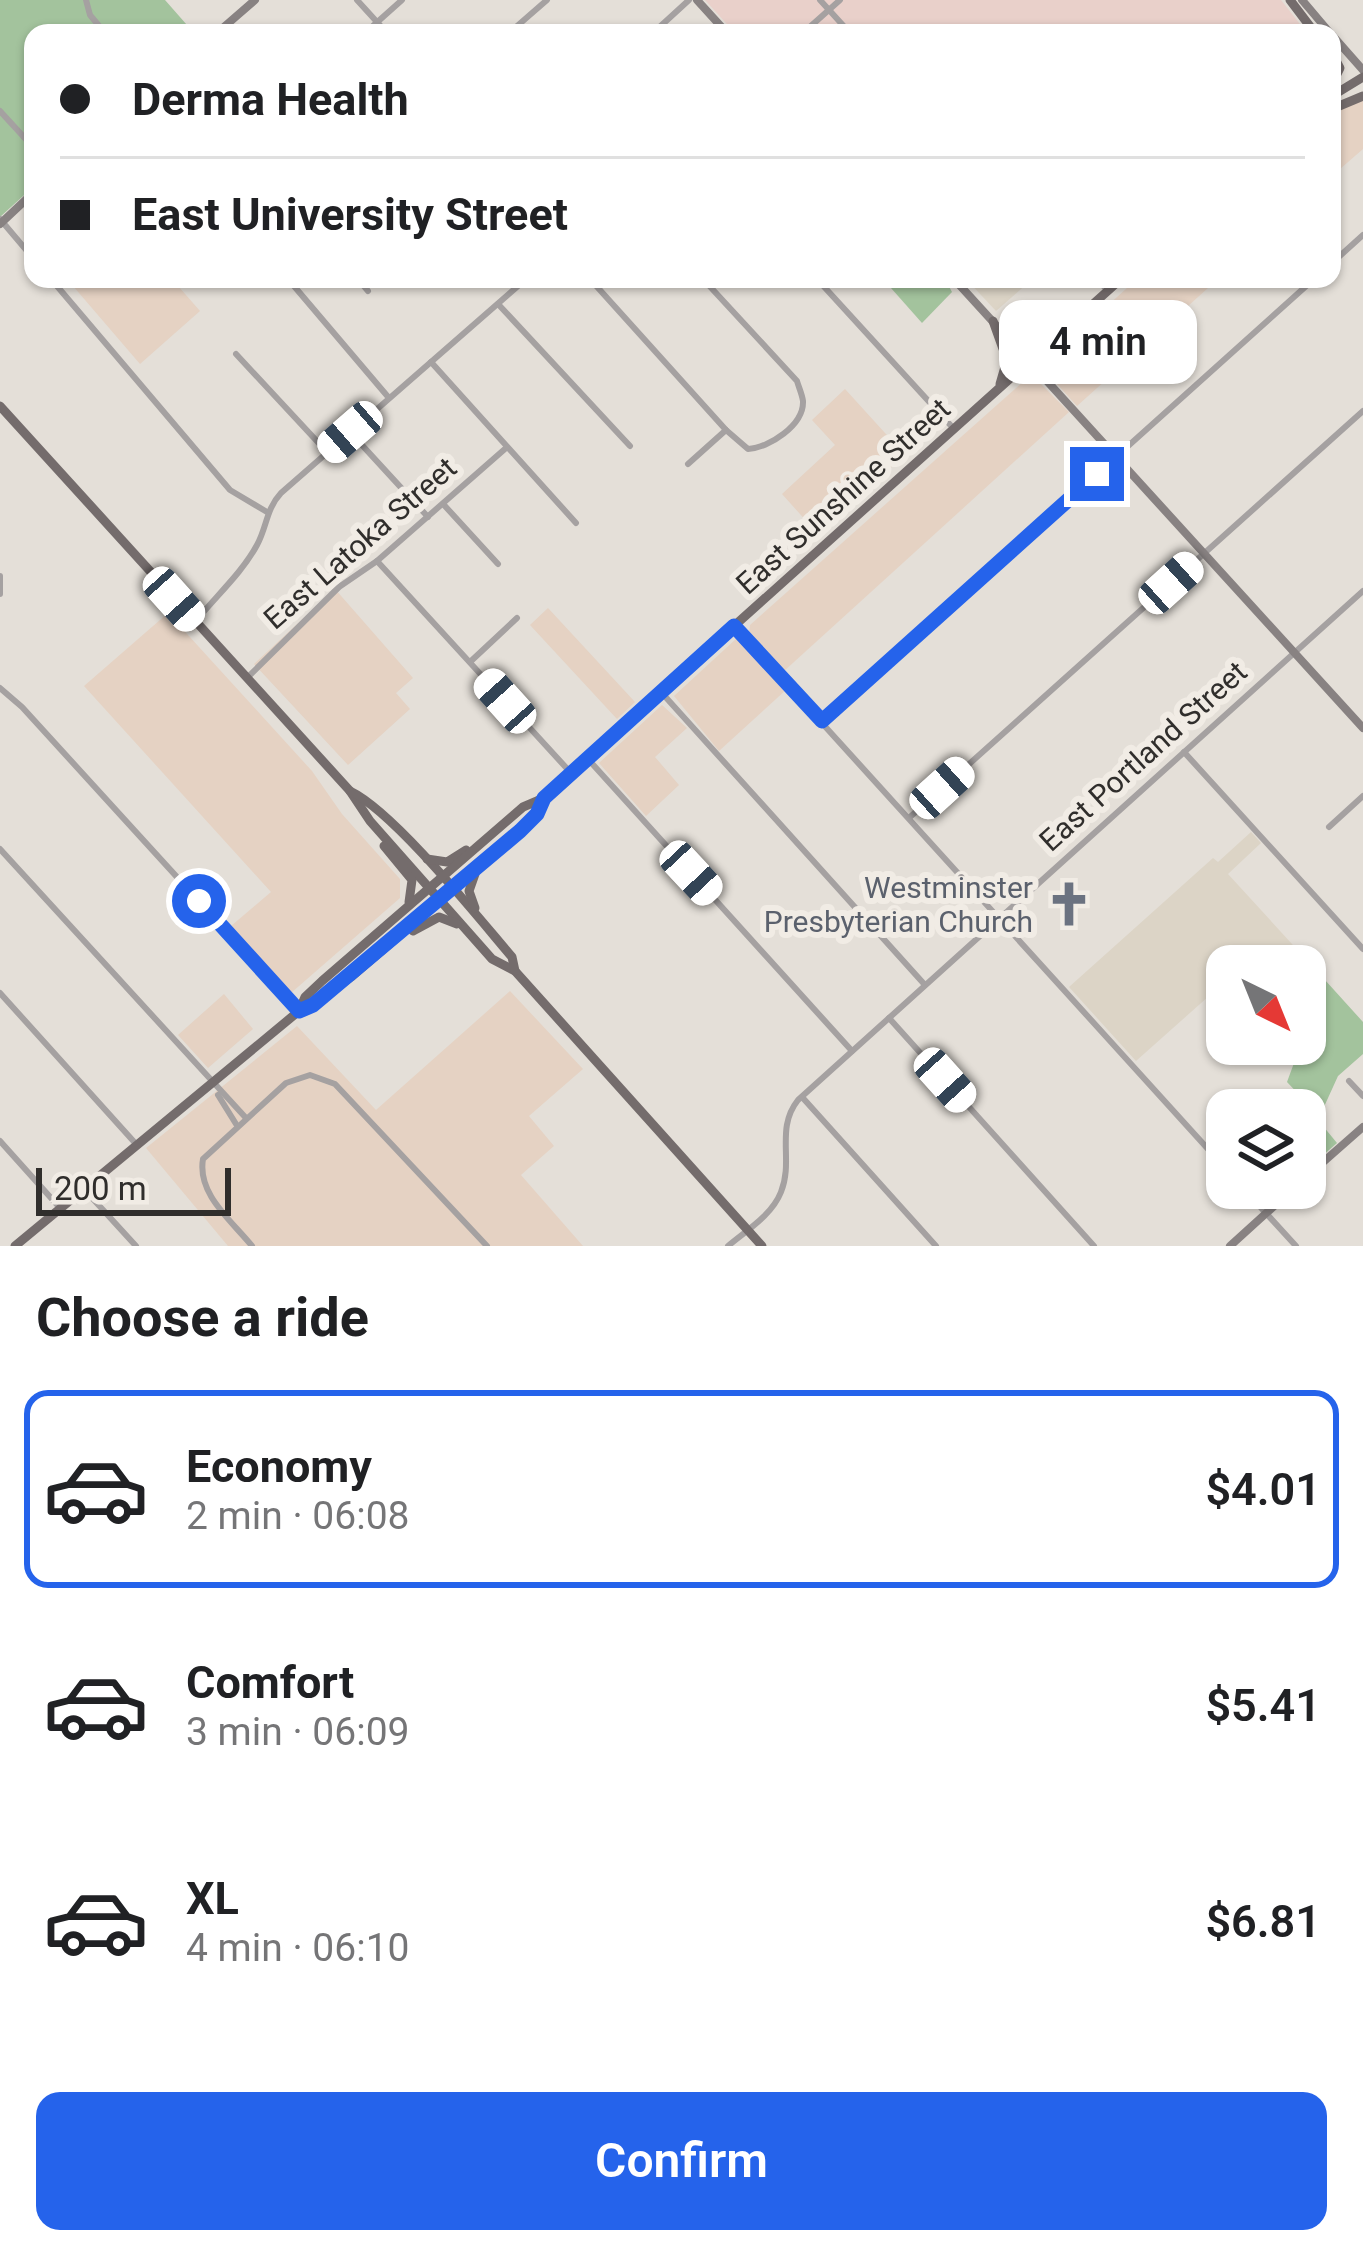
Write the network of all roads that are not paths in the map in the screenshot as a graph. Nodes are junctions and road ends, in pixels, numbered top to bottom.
1 (255, 0) edge
2 (358, 0) edge
3 (402, 0) edge
4 (547, 0) edge
5 (693, 0) edge
6 (820, 0) edge
7 (840, 0) edge
8 (1290, 0) edge
9 (1302, 0) edge
10 (829, 10) junction
11 (377, 22) joint
12 (227, 24) edge
13 (519, 24) edge
14 (663, 24) edge
15 (718, 24) edge
16 (813, 24) edge
17 (842, 24) edge
18 (1308, 24) edge
19 (1322, 24) edge
20 (1341, 46) edge
21 (1363, 74) edge
22 (0, 111) edge
23 (24, 137) edge
24 (24, 201) edge
25 (1, 222) edge
26 (24, 248) edge
27 (59, 288) edge
28 (296, 288) edge
29 (366, 288) edge
30 (516, 288) edge
31 (598, 288) edge
32 (711, 288) edge
33 (825, 288) edge
34 (962, 288) edge
35 (1105, 288) edge
36 (1111, 288) edge
37 (1304, 288) edge
38 (368, 291) dead end
39 (1108, 291) junction
40 (498, 304) junction
41 (993, 322) junction
42 (236, 354) dead end
43 (430, 362) junction
44 (1030, 362) junction
45 (994, 393) junction
46 (389, 398) junction
47 (0, 406) edge
48 (1363, 411) edge
49 (954, 429) junction
50 (726, 430) junction
51 (350, 432) junction
52 (630, 446) dead end
53 (506, 448) junction
54 (327, 452) junction
55 (1116, 456) junction
56 (688, 464) dead end
57 (443, 504) junction
58 (267, 512) junction
59 (428, 517) junction
60 (576, 523) dead end
61 (1204, 554) junction
62 (377, 561) junction
63 (498, 564) dead end
64 (0, 576) edge
65 (1363, 591) edge
66 (1, 592) edge
67 (517, 618) dead end
68 (195, 622) junction
69 (734, 626) junction
70 (1294, 653) junction
71 (470, 662) junction
72 (248, 678) junction
73 (0, 688) edge
74 (661, 692) junction
75 (822, 721) junction
76 (1363, 728) edge
77 (1184, 752) junction
78 (587, 758) junction
79 (571, 773) junction
80 (350, 790) junction
81 (1363, 796) edge
82 (544, 798) junction
83 (523, 807) junction
84 (909, 818) junction
85 (370, 821) junction
86 (1329, 827) dead end
87 (0, 849) edge
88 (417, 851) junction
89 (479, 866) junction
90 (442, 879) junction
91 (431, 889) junction
92 (452, 890) junction
93 (440, 900) junction
94 (398, 916) junction
95 (1000, 918) junction
96 (469, 932) junction
97 (1363, 949) edge
98 (506, 950) junction
99 (515, 971) junction
100 (351, 977) junction
101 (925, 985) junction
102 (0, 994) edge
103 (299, 1011) junction
104 (889, 1018) junction
105 (852, 1051) junction
106 (210, 1081) junction
107 (1349, 1081) dead end
108 (1363, 1096) edge
109 (802, 1097) junction
110 (246, 1118) junction
111 (237, 1126) junction
112 (1363, 1127) edge
113 (0, 1141) edge
114 (136, 1144) junction
115 (1206, 1147) edge
116 (1326, 1160) edge
117 (83, 1188) junction
118 (60, 1208) junction
119 (1262, 1209) edge
120 (1270, 1209) edge
121 (1266, 1213) junction
122 (747, 1230) junction
123 (15, 1246) edge
124 (136, 1246) edge
125 (252, 1246) edge
126 (487, 1246) edge
127 (728, 1246) edge
128 (762, 1246) edge
129 (936, 1246) edge
130 (1094, 1246) edge
131 (1230, 1246) edge
132 (1296, 1246) edge

1 - 12 street
2 - 11 street
3 - 11 street
4 - 13 street
5 - 14 street
5 - 15 street
6 - 10 street
7 - 10 street
8 - 18 main road
9 - 19 street
10 - 16 street
10 - 17 street
20 - 21 street
22 - 23 street
24 - 25 street
25 - 26 street
27 - 58 street
28 - 46 street
29 - 38 street
30 - 40 street
31 - 50 street
32 - 50 street
33 - 49 street
34 - 41 street
35 - 39 street
36 - 39 main road, East Sunshine Street
37 - 55 street
39 - 44 main road, East Sunshine Street
40 - 43 street
40 - 52 street
41 - 44 street
41 - 45 main road
42 - 54 street
43 - 46 street
43 - 53 street
44 - 45 main road, East Sunshine Street
44 - 55 street
45 - 49 main road, East Sunshine Street
46 - 51 street
47 - 68 main road
48 - 61 street
49 - 69 main road, East Sunshine Street
50 - 56 street
51 - 54 street
51 - 59 street
53 - 57 street, East Latoka Street
53 - 60 street
54 - 58 street
55 - 61 street
55 - 75 street
57 - 59 street, East Latoka Street
57 - 63 street
58 - 68 street
59 - 62 street, East Latoka Street
61 - 70 street
61 - 84 street
62 - 71 street
62 - 72 street, East Latoka Street
64 - 66 street
65 - 70 street, East Portland Street
67 - 71 street
68 - 72 main road
69 - 74 main road, East Sunshine Street
69 - 75 street
70 - 76 street
70 - 77 street, East Portland Street
71 - 79 street
72 - 80 main road
73 - 103 street
74 - 78 main road, East Sunshine Street
74 - 101 street
75 - 84 street
77 - 95 street, East Portland Street
77 - 97 street
78 - 79 main road, East Sunshine Street
78 - 105 street
79 - 82 main road, East Sunshine Street
80 - 85 main road
80 - 88 main road
81 - 86 street
82 - 83 main road, East Sunshine Street
82 - 89 main road, East Sunshine Street
83 - 88 main road
83 - 90 main road, East Sunshine Street
84 - 95 street
85 - 91 main road
85 - 94 main road
87 - 106 street
88 - 90 main road
89 - 92 main road, East Sunshine Street
89 - 98 main road
90 - 91 main road, East Sunshine Street
90 - 92 main road
91 - 93 main road
91 - 94 main road, East Sunshine Street
92 - 93 main road, East Sunshine Street
92 - 98 main road
93 - 96 main road
93 - 100 main road, East Sunshine Street
94 - 103 main road, East Sunshine Street
95 - 101 street, East Portland Street
95 - 115 street
96 - 99 main road
96 - 100 main road
98 - 99 main road
99 - 122 main road
100 - 103 main road, East Sunshine Street
101 - 104 street, East Portland Street
102 - 114 street
103 - 106 main road, East Sunshine Street
104 - 105 street, East Portland Street
104 - 130 street
105 - 109 street, East Portland Street
106 - 110 street
106 - 111 street
106 - 114 main road, East Sunshine Street
107 - 108 street
109 - 122 street
109 - 129 street
110 - 111 street
110 - 126 street
111 - 125 street
112 - 116 street
113 - 118 street
114 - 117 main road, East Sunshine Street
117 - 118 main road, East Sunshine Street
117 - 124 street
118 - 123 main road, East Sunshine Street
119 - 121 street
120 - 121 street
121 - 131 street
121 - 132 street
122 - 127 street
122 - 128 main road

